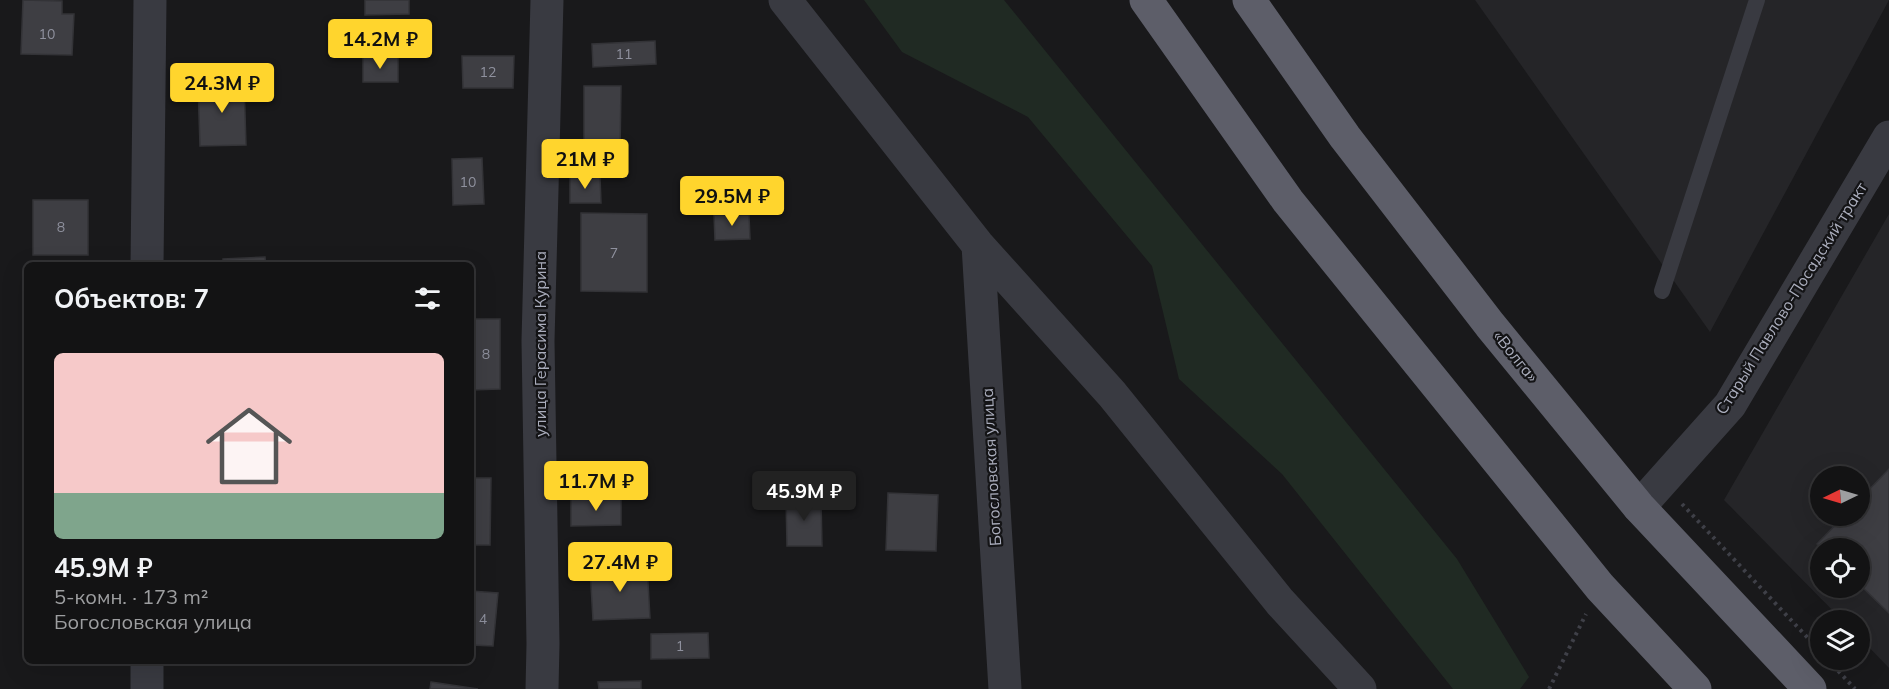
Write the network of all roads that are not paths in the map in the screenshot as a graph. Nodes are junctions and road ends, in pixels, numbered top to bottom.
1 (150, 0) edge
2 (547, 0) edge
3 (785, 0) edge
4 (1146, 0) edge
5 (1249, 0) edge
6 (1756, 0) edge
7 (1889, 137) edge
8 (978, 245) junction
9 (147, 262) edge
10 (1662, 291) dead end
11 (1639, 507) junction
12 (147, 664) edge
13 (147, 689) edge
14 (542, 689) edge
15 (1005, 689) edge
16 (1360, 689) edge
17 (1695, 689) edge
18 (1810, 689) edge

1 - 9 street
2 - 14 street, улица Герасима Курина
3 - 8 street
4 - 17 highway
5 - 11 highway, «Волга»
6 - 10 lane
7 - 11 street, Старый Павлово-Посадский тракт
8 - 15 street, Богословская улица
8 - 16 street
11 - 18 highway, «Волга»
12 - 13 street

